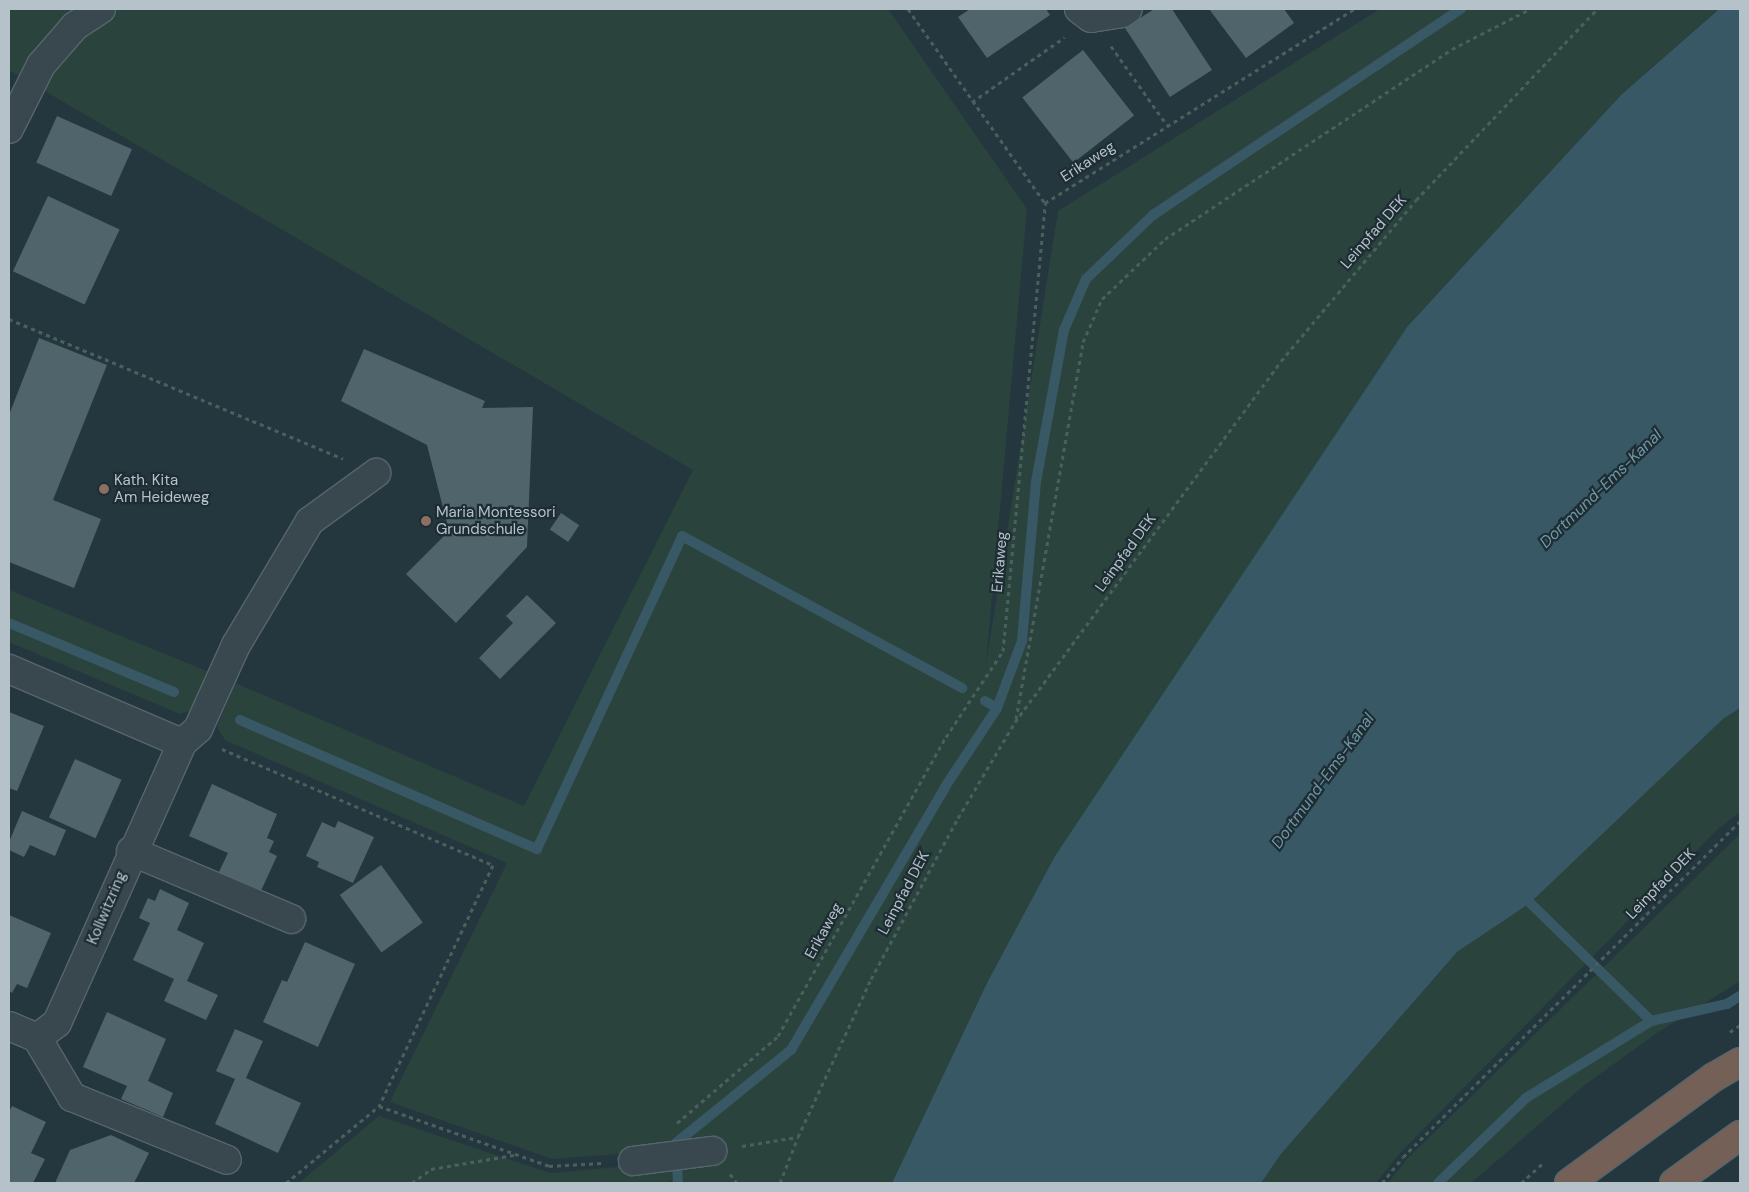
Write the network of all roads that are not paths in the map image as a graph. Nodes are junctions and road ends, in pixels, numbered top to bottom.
1 (100, 9) edge
2 (1128, 9) edge
3 (1085, 14) edge
4 (9, 129) edge
5 (376, 473) road end
6 (9, 668) edge
7 (182, 743) junction
8 (132, 851) junction
9 (291, 919) dead end
10 (9, 1026) edge
11 (37, 1038) junction
12 (1740, 1062) edge
13 (1740, 1135) edge
14 (712, 1150) road end
15 (227, 1160) dead end
16 (633, 1161) road end
17 (1569, 1183) edge
18 (1674, 1183) edge

1 - 4 street
2 - 3 street
5 - 7 street, Kollwitzring
6 - 7 street
7 - 8 street, Kollwitzring
8 - 9 street
8 - 11 street, Kollwitzring
10 - 11 street
11 - 15 street
12 - 17 highway
13 - 18 highway
14 - 16 street

